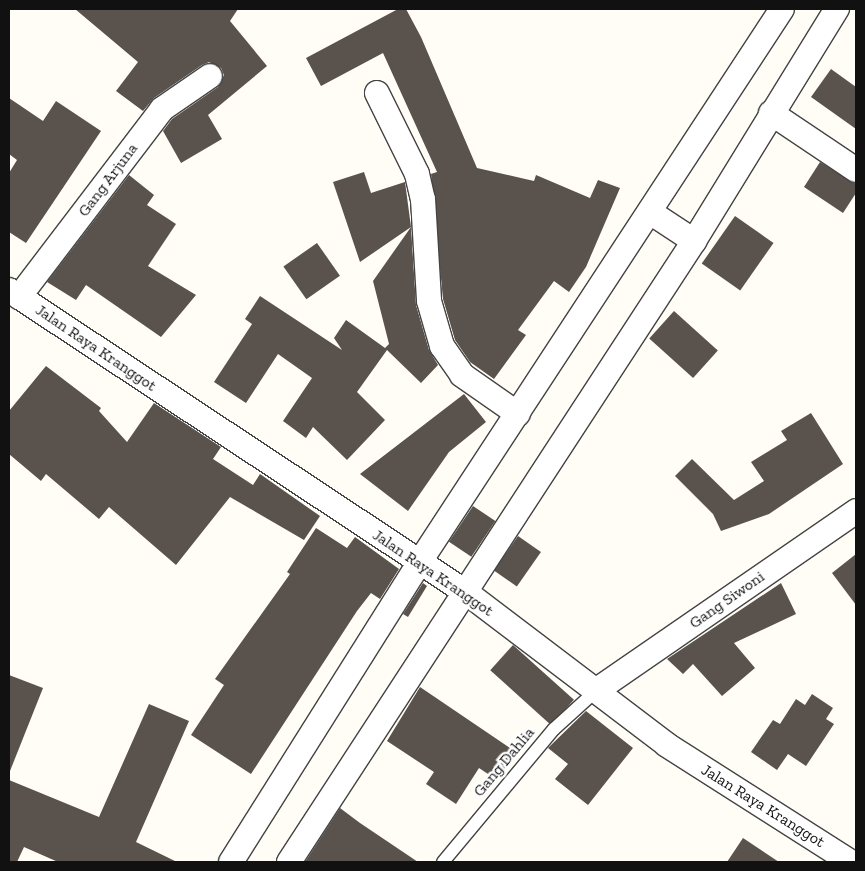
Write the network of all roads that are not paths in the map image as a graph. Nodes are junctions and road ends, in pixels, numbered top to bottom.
1 (782, 9) edge
2 (837, 9) edge
3 (210, 76) dead end
4 (377, 93) dead end
5 (771, 113) junction
6 (856, 170) edge
7 (657, 216) junction
8 (691, 239) junction
9 (14, 294) edge
10 (518, 414) junction
11 (853, 518) edge
12 (424, 567) junction
13 (463, 590) junction
14 (598, 690) junction
15 (231, 862) edge
16 (289, 862) edge
17 (443, 862) edge
18 (851, 862) edge

1 - 7 street
2 - 5 street
3 - 9 street, Gang Arjuna
4 - 10 street
5 - 6 street
5 - 8 street
7 - 8 street
7 - 10 street
8 - 13 street
9 - 12 street, Jalan Raya Kranggot
10 - 12 street
11 - 14 street, Gang Siwoni
12 - 13 street, Jalan Raya Kranggot
12 - 15 street
13 - 14 street, Jalan Raya Kranggot
13 - 16 street
14 - 17 lane, Gang Dahlia
14 - 18 street, Jalan Raya Kranggot

